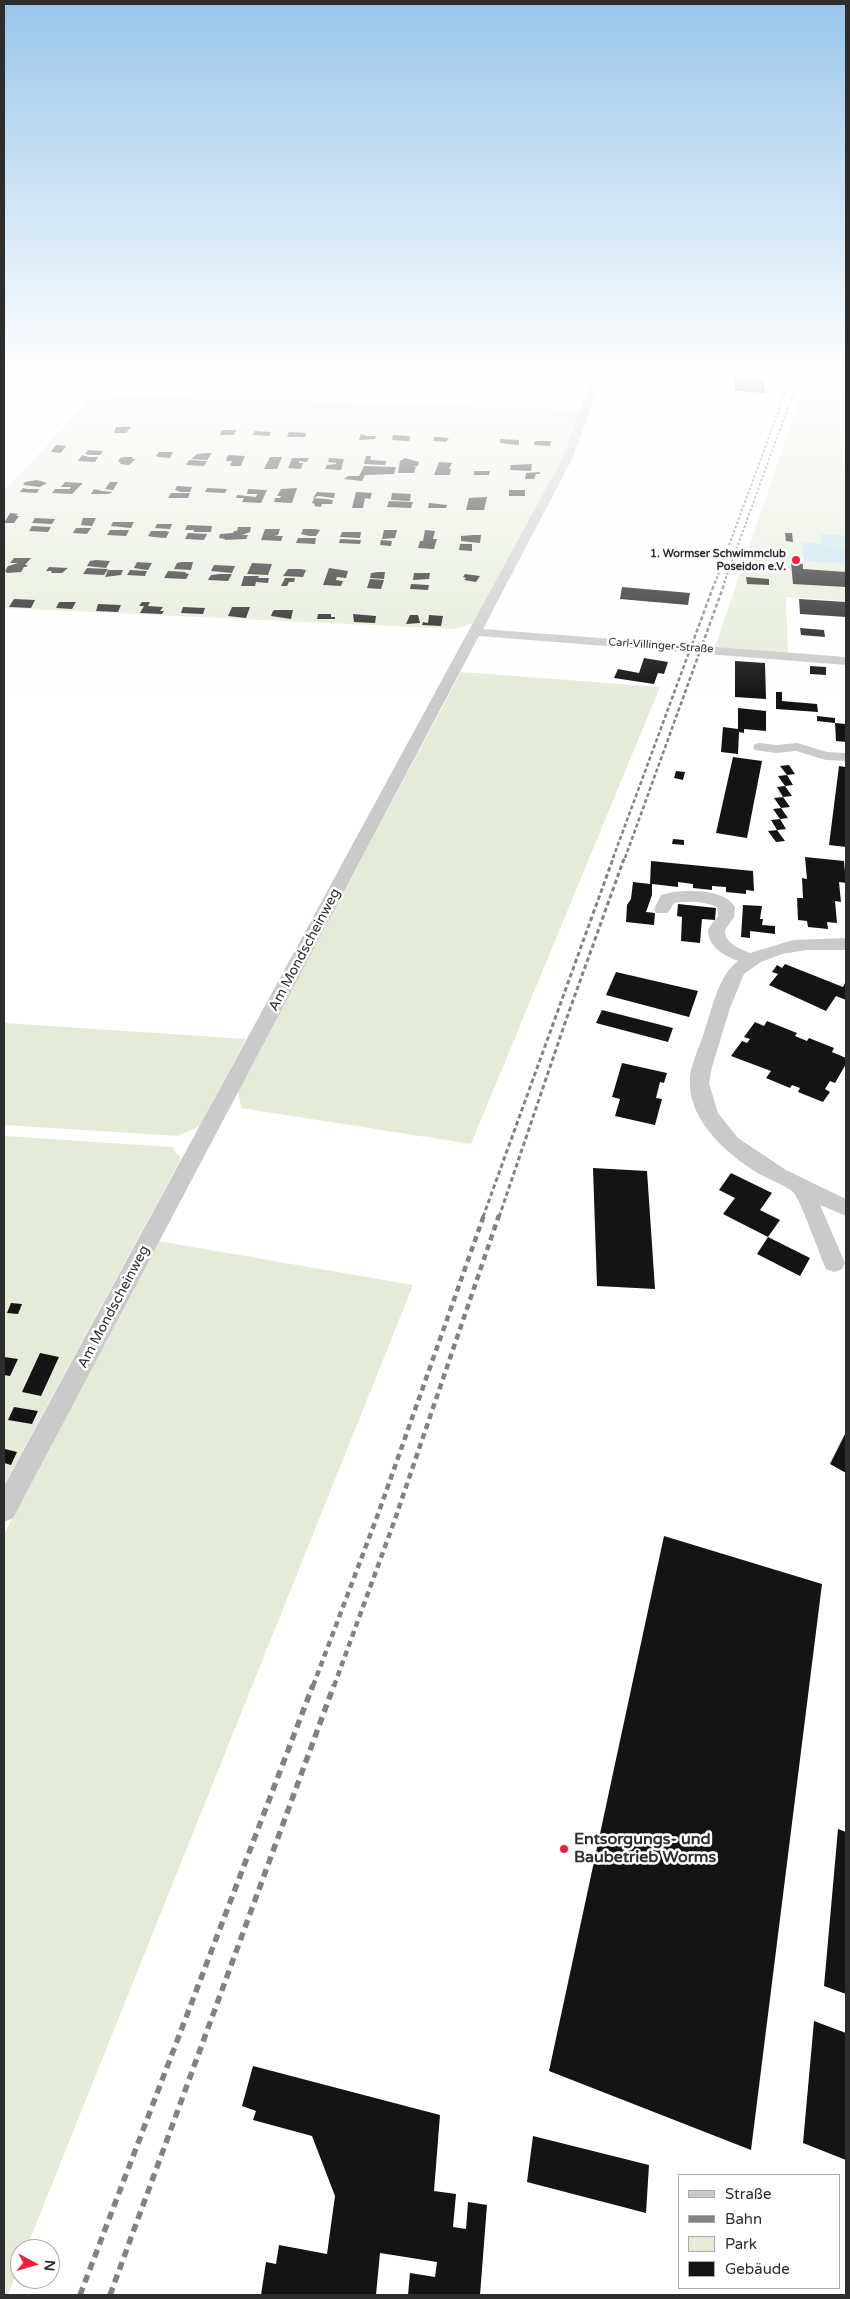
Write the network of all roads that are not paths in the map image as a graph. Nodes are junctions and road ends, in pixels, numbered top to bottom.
1 (556, 479) edge
2 (475, 632) junction
3 (846, 660) edge
4 (760, 747) dead end
5 (846, 758) edge
6 (662, 909) dead end
7 (846, 944) edge
8 (750, 960) junction
9 (801, 1185) junction
10 (846, 1208) edge
11 (834, 1263) dead end
12 (4, 1510) edge

1 - 2 street, Am Mondscheinweg
2 - 3 street, Carl-Villinger-Straße
2 - 12 street, Am Mondscheinweg
4 - 5 street
6 - 8 street
7 - 8 street
8 - 9 street
9 - 10 street
9 - 11 street

